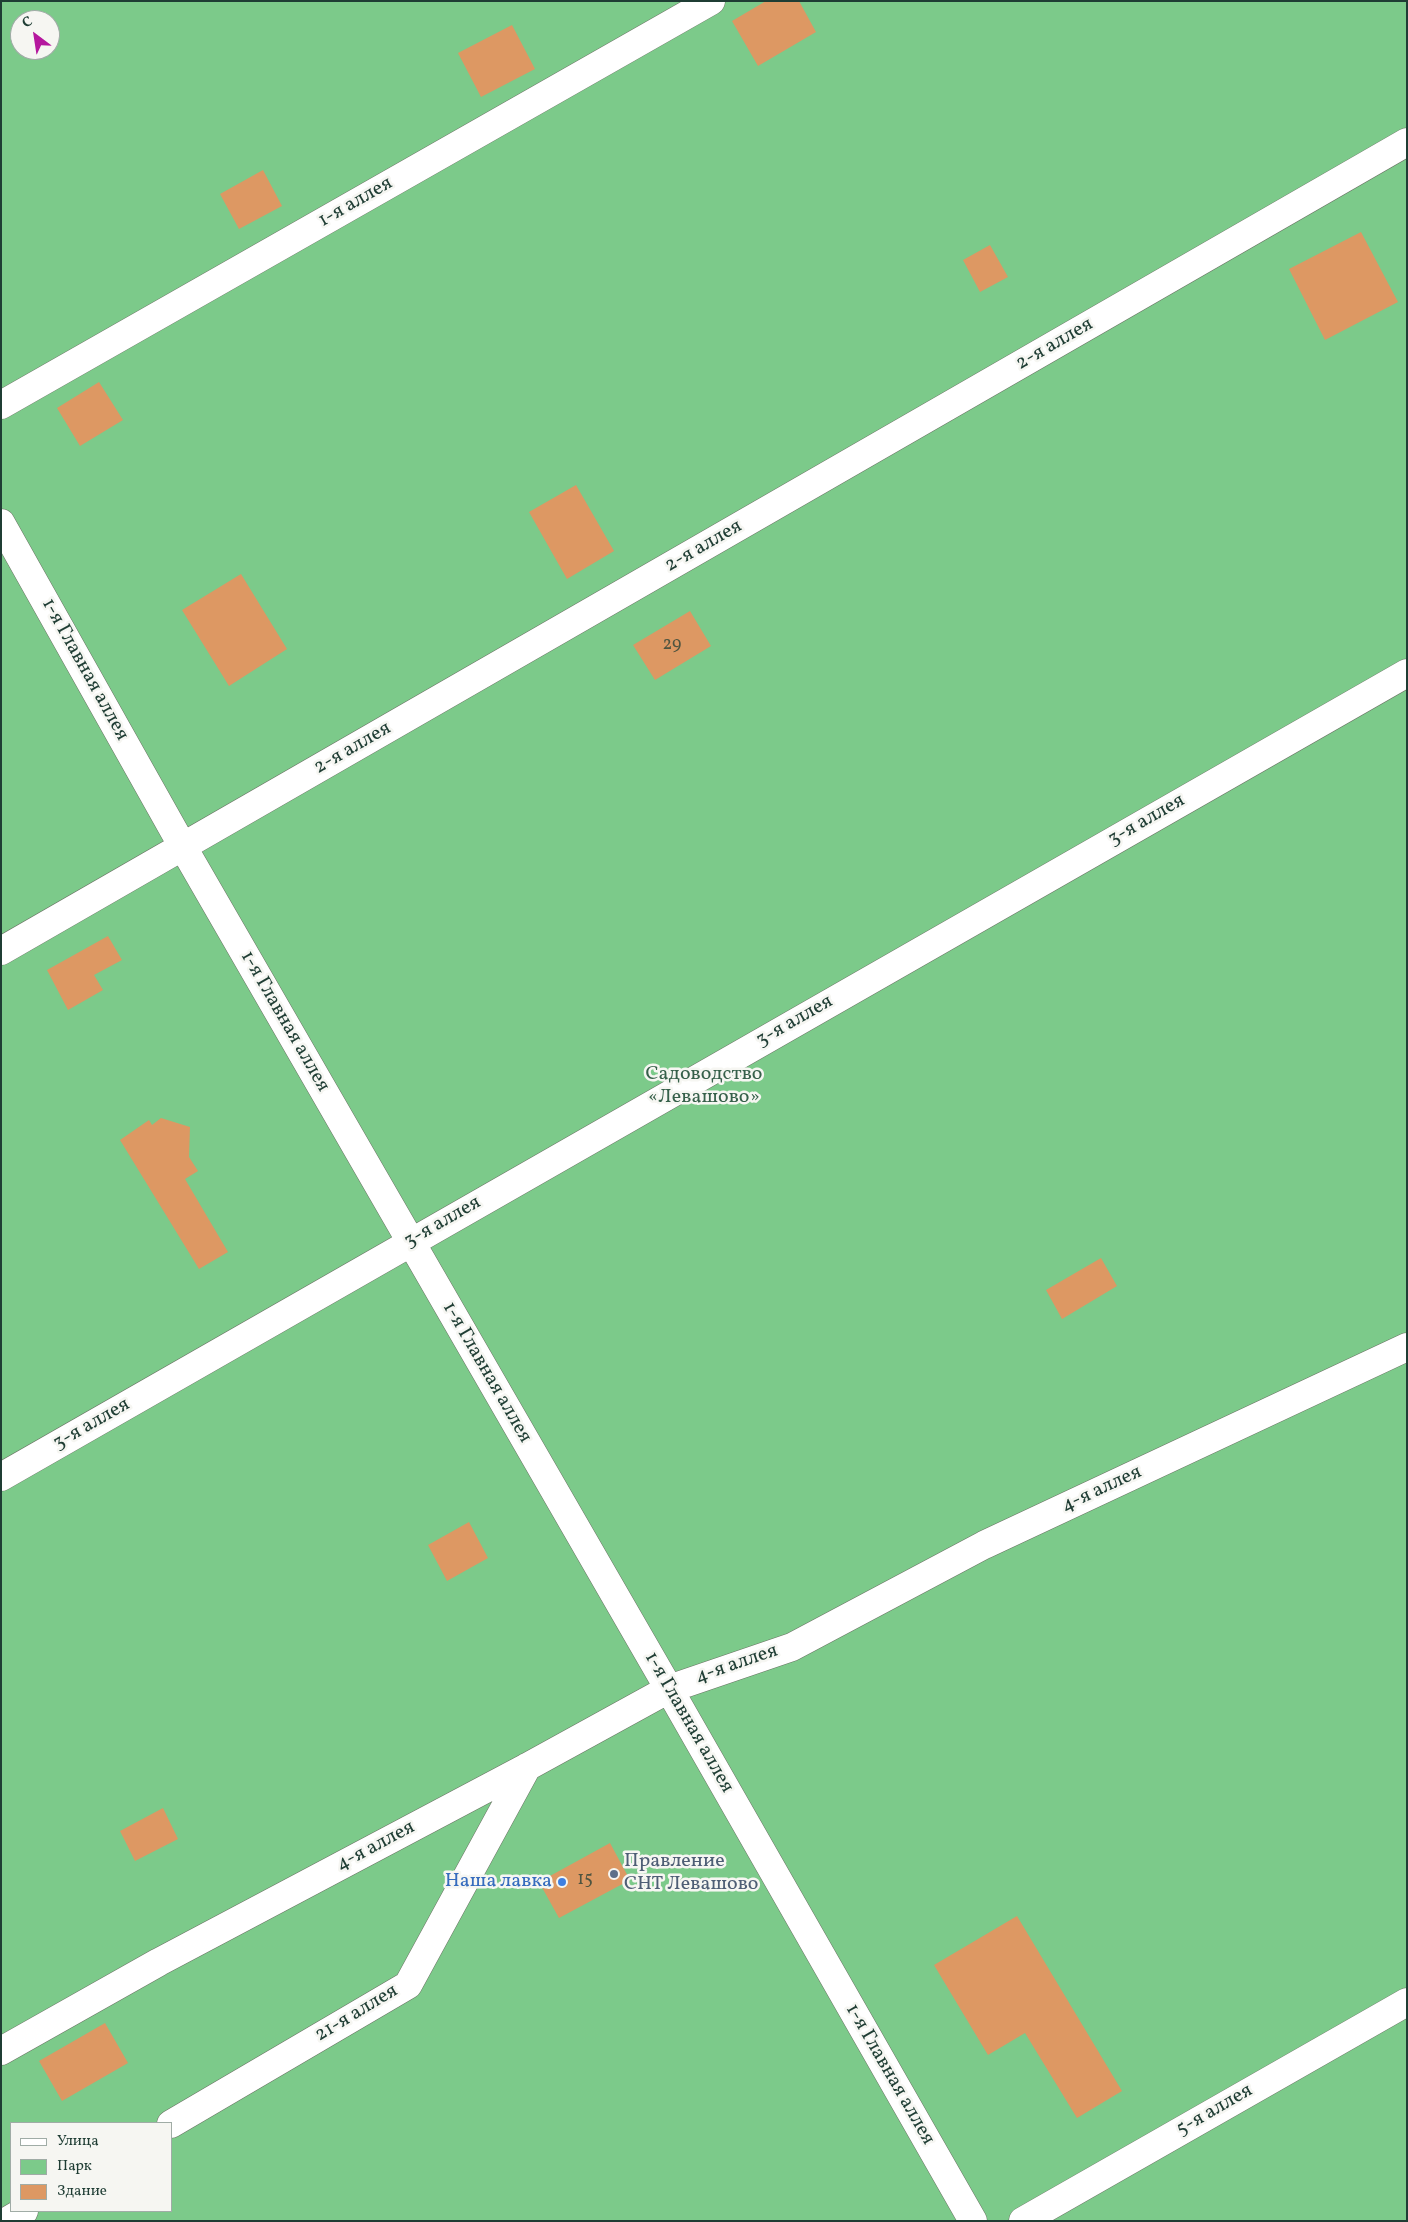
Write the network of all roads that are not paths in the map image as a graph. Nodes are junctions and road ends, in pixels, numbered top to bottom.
1 (711, 1) edge
2 (1407, 142) edge
3 (1, 405) edge
4 (1, 523) edge
5 (1407, 673) edge
6 (183, 847) junction
7 (1, 951) edge
8 (411, 1242) junction
9 (1407, 1347) edge
10 (1, 1477) edge
11 (669, 1689) junction
12 (527, 1767) junction
13 (1407, 2002) edge
14 (1, 2051) edge
15 (172, 2123) edge
16 (22, 2212) edge
17 (7, 2221) edge
18 (973, 2221) edge
19 (1023, 2221) edge

1 - 3 street, 1-я аллея
2 - 6 street, 2-я аллея
4 - 6 street, 1-я Главная аллея
5 - 8 street, 3-я аллея
6 - 7 street, 2-я аллея
6 - 8 street, 1-я Главная аллея
8 - 10 street, 3-я аллея
8 - 11 street, 1-я Главная аллея
9 - 11 street, 4-я аллея
11 - 12 street, 4-я аллея
11 - 18 street, 1-я Главная аллея
12 - 14 street, 4-я аллея
12 - 15 street, 21-я аллея
13 - 19 street, 5-я аллея
16 - 17 street

